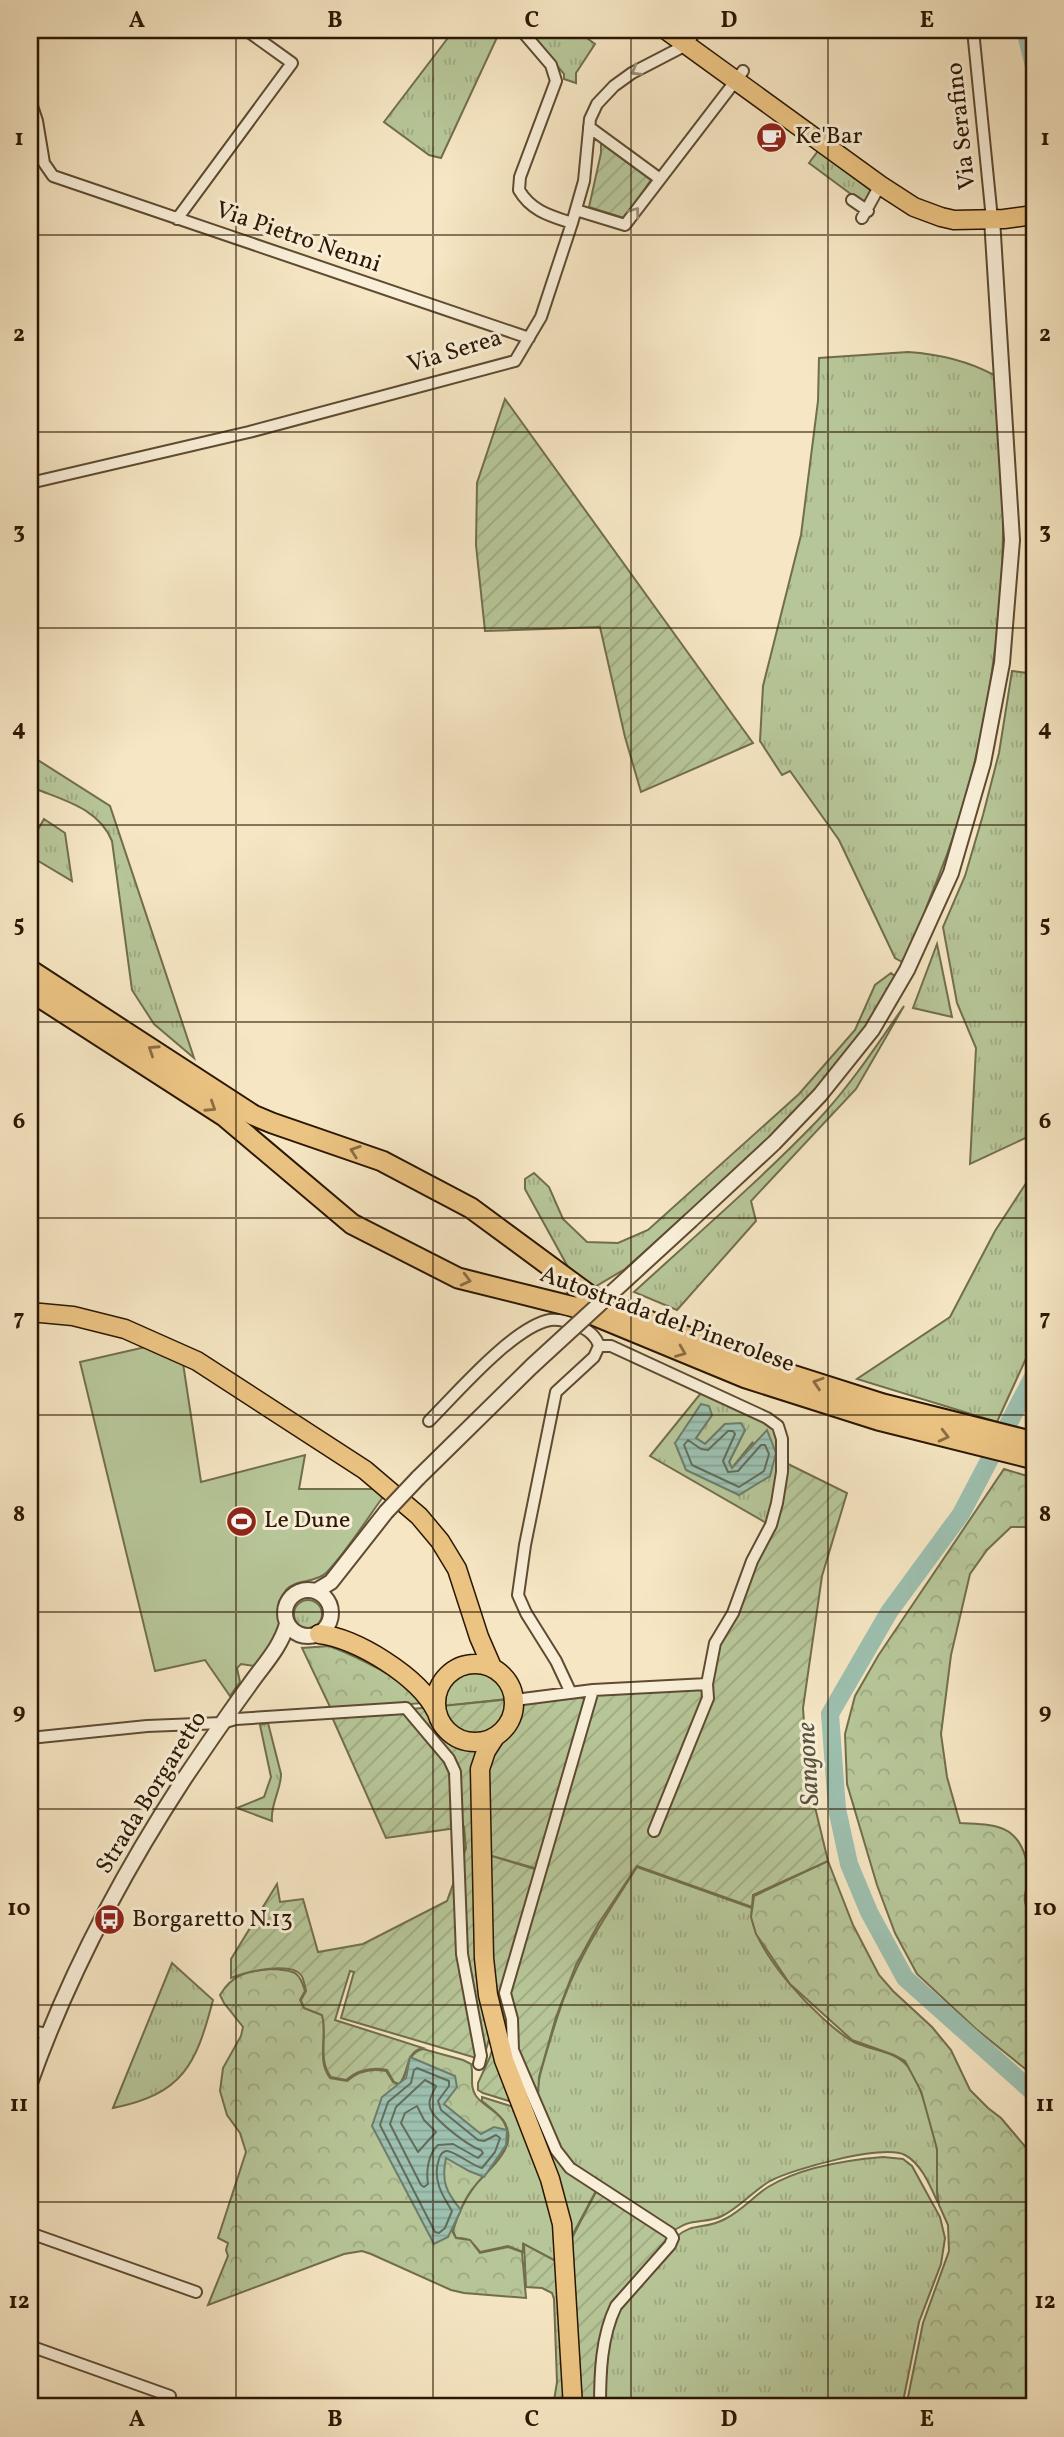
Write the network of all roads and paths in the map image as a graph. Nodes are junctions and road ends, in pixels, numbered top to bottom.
1 (246, 30) edge
2 (522, 30) edge
3 (666, 30) edge
4 (973, 30) edge
5 (689, 37) edge
6 (739, 76) junction
7 (30, 100) edge
8 (32, 112) edge
9 (589, 127) junction
10 (660, 179) junction
11 (880, 185) junction
12 (852, 200) dead end
13 (576, 211) junction
14 (1034, 215) edge
15 (993, 218) junction
16 (177, 219) junction
17 (572, 223) junction
18 (529, 338) junction
19 (30, 483) edge
20 (30, 971) edge
21 (30, 991) edge
22 (30, 1312) edge
23 (599, 1346) junction
24 (881, 1412) junction
25 (429, 1421) dead end
26 (1034, 1442) edge
27 (1034, 1458) edge
28 (321, 1594) junction
29 (469, 1600) junction
30 (287, 1624) junction
31 (325, 1627) junction
32 (301, 1636) junction
33 (277, 1650) junction
34 (462, 1665) junction
35 (492, 1667) junction
36 (408, 1676) junction
37 (445, 1678) junction
38 (707, 1684) junction
39 (593, 1690) junction
40 (571, 1693) junction
41 (515, 1700) junction
42 (438, 1714) junction
43 (222, 1723) junction
44 (456, 1737) junction
45 (495, 1737) junction
46 (30, 1738) edge
47 (480, 1769) junction
48 (654, 1831) dead end
49 (30, 2031) edge
50 (48, 2034) junction
51 (479, 2064) dead end
52 (30, 2083) edge
53 (30, 2233) edge
54 (196, 2292) dead end
55 (30, 2346) edge
56 (170, 2396) dead end
57 (573, 2407) edge
58 (600, 2407) edge

1 - 16 street
2 - 17 street
3 - 5 main road
4 - 15 street, Via Serafino
5 - 6 main road
5 -> 9 street, Via Serea
6 - 10 street
6 - 11 main road
6 - 15 main road
7 - 8 street
8 - 16 street, Via Pietro Nenni
9 - 10 street
9 - 13 street, Via Serea
13 -> 10 street
11 - 12 street
11 - 15 main road
13 - 17 street, Via Serea
14 - 15 main road
15 - 28 street, bridge
16 - 18 street, Via Pietro Nenni
17 - 18 street, Via Serea
18 - 19 street, Via Serea
24 -> 20 highway, Autostrada del Pinerolese
21 -> 24 highway, Autostrada del Pinerolese
22 - 29 main road
23 - 25 street
23 - 38 street
23 - 40 street
24 - 26 highway, Autostrada del Pinerolese
24 -> 27 highway, Autostrada del Pinerolese
28 - 30 street
28 - 31 street
29 - 34 main road
29 - 35 main road
30 - 32 street
30 - 33 street, Strada Borgaretto
31 - 32 street
31 - 36 main road
32 - 33 street, Strada Borgaretto
33 - 43 street, Strada Borgaretto
34 - 35 main road
34 - 37 main road
35 - 41 main road
36 - 37 main road
36 - 42 main road
37 - 42 main road
38 - 39 street
38 - 48 street
39 - 40 street
39 - 58 street
40 - 41 street
41 - 45 main road
42 - 44 main road
43 - 46 street
43 - 50 street, Strada Borgaretto
43 - 51 street
44 - 45 main road
44 - 47 main road
45 - 47 main road
47 - 57 main road
49 - 50 street
50 - 52 street, Strada Borgaretto
53 - 54 street
55 - 56 street

